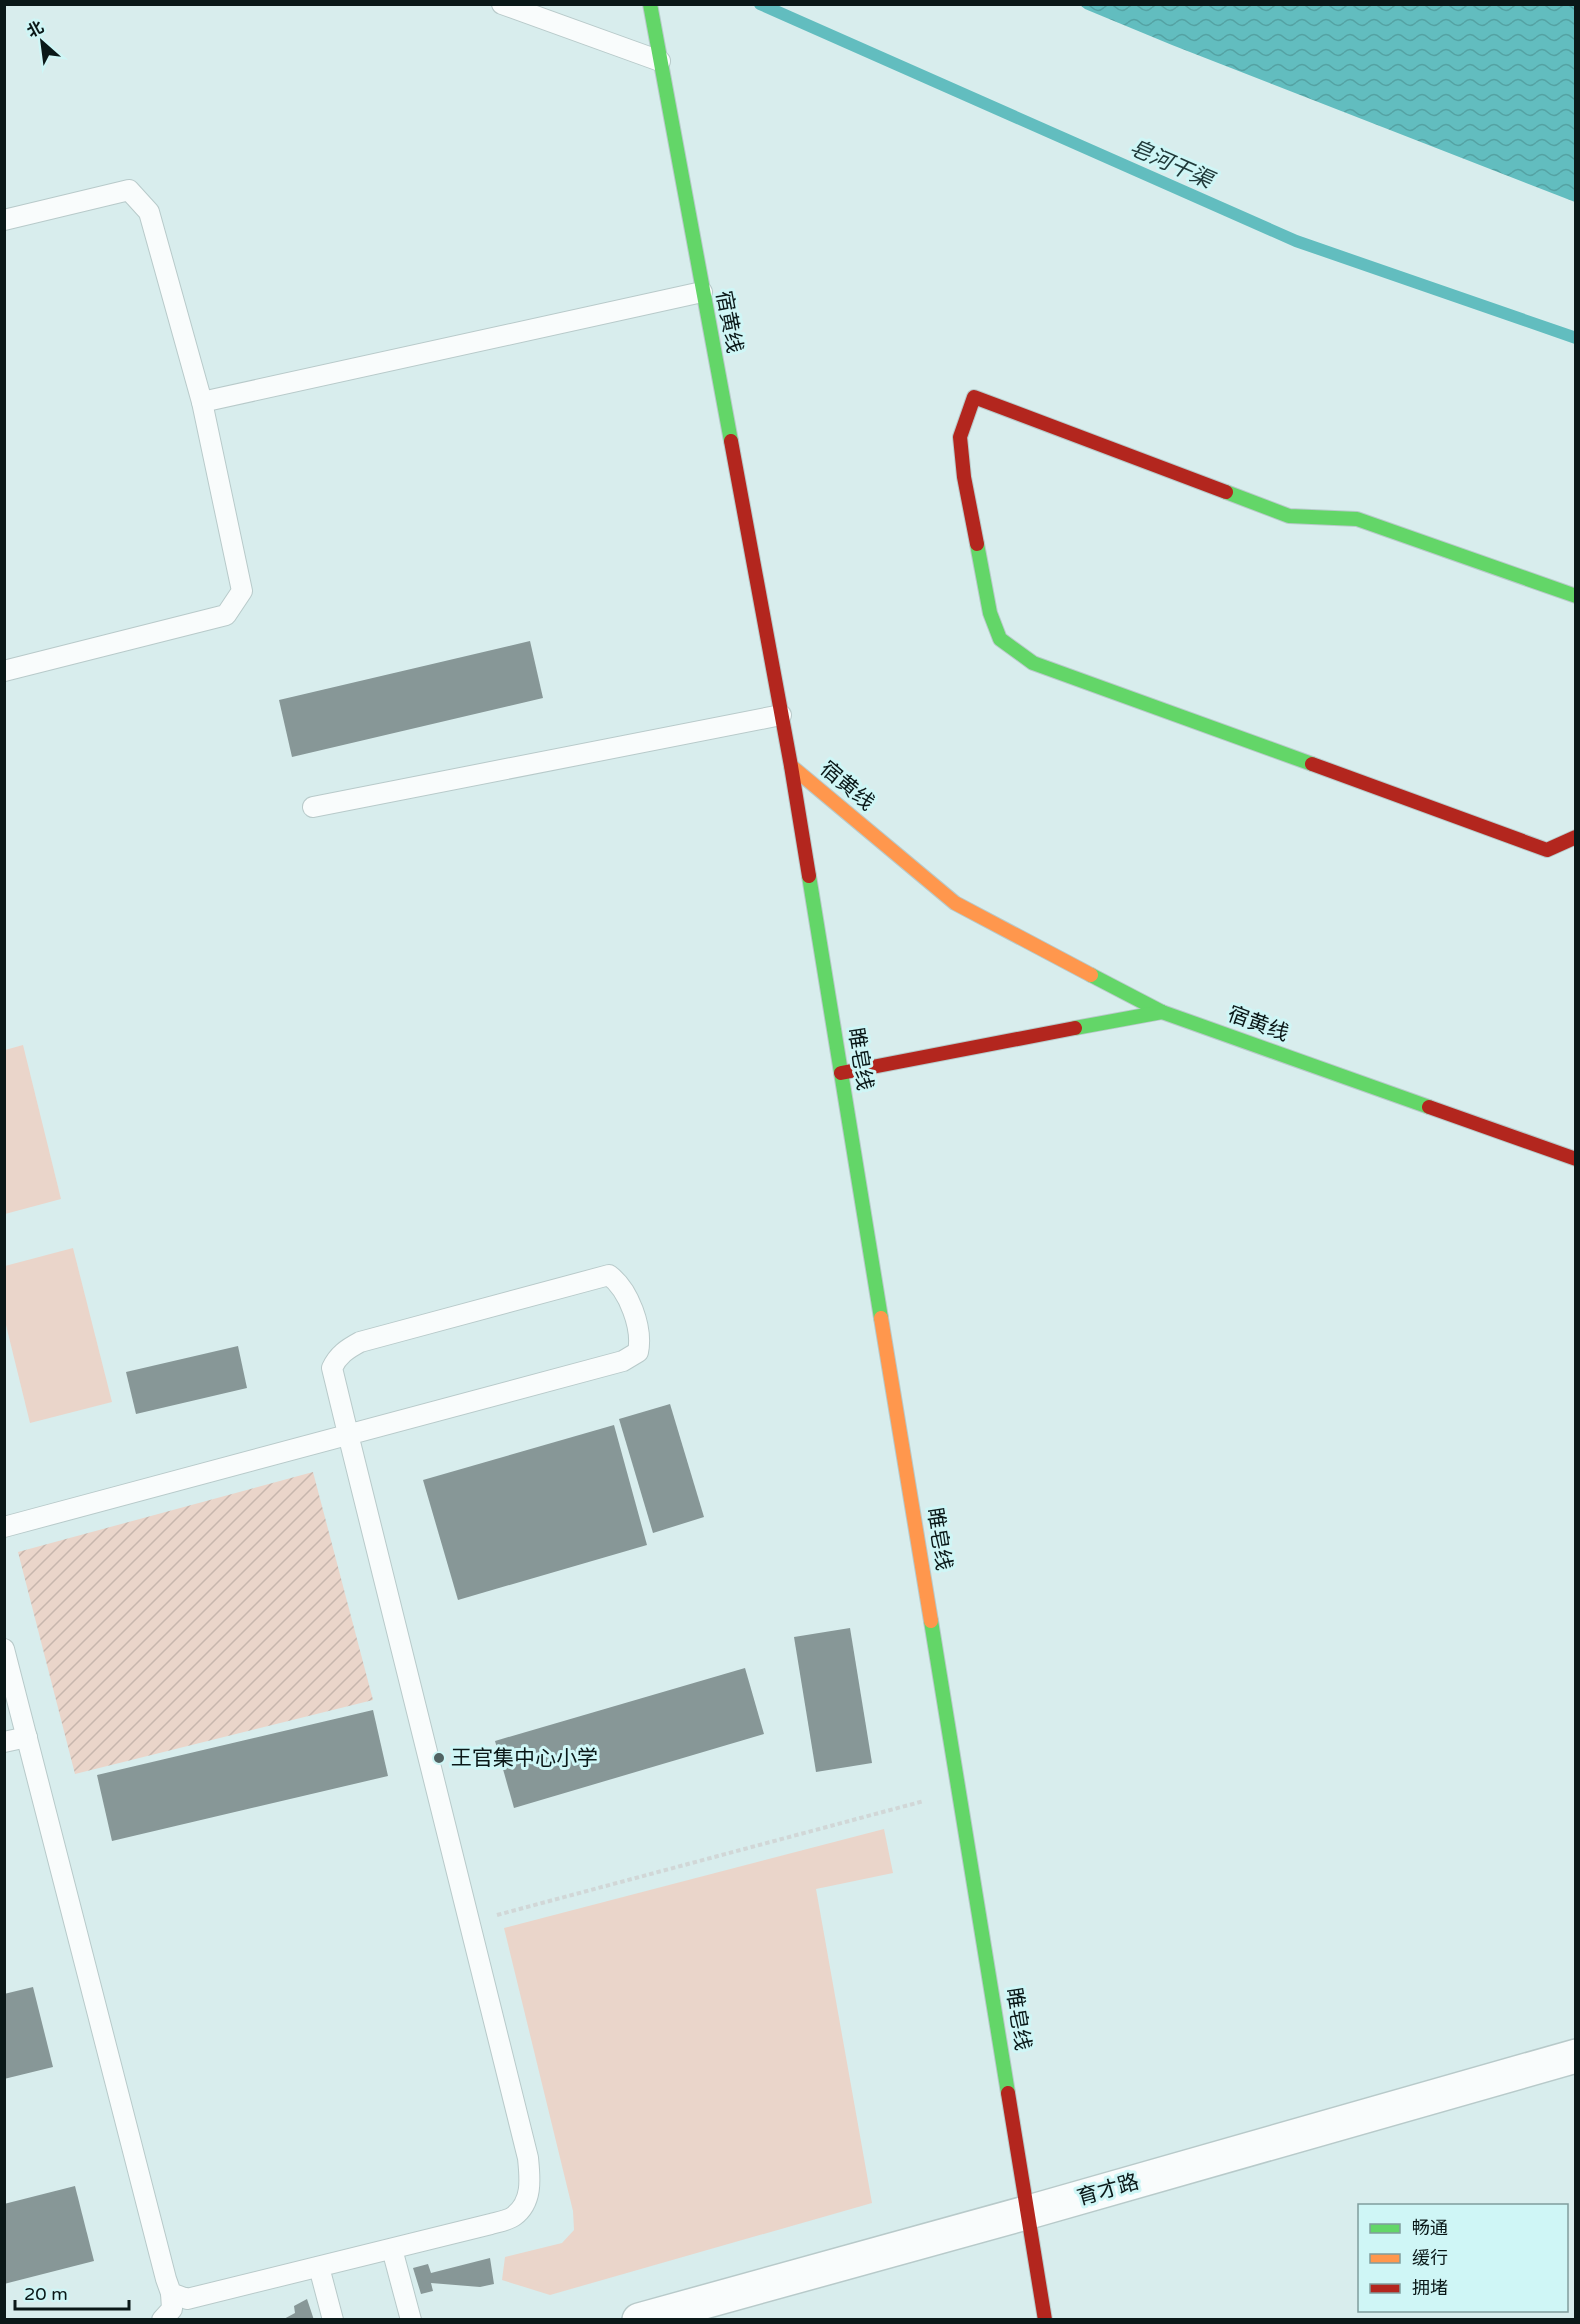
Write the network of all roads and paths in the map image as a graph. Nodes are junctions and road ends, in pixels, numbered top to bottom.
1 (502, 4) edge
2 (650, 4) edge
3 (660, 61) junction
4 (4, 220) edge
5 (702, 292) junction
6 (202, 402) junction
7 (1575, 596) edge
8 (4, 671) edge
9 (781, 715) junction
10 (791, 766) junction
11 (313, 807) dead end
12 (1575, 837) edge
13 (1162, 1012) junction
14 (841, 1073) junction
15 (1575, 1158) edge
16 (348, 1434) junction
17 (4, 1527) edge
18 (4, 1649) edge
19 (27, 1737) junction
20 (4, 1742) edge
21 (960, 1791) junction
22 (470, 1922) junction
23 (1575, 2056) edge
24 (1029, 2212) junction
25 (392, 2249) junction
26 (319, 2267) junction
27 (171, 2293) junction
28 (162, 2319) edge
29 (333, 2319) edge
30 (411, 2319) edge
31 (639, 2319) edge
32 (1045, 2319) edge

1 - 3 lane
2 - 3 main road, 宿黄线
3 - 5 main road, 宿黄线
4 - 6 lane
5 - 6 lane
5 - 9 main road, 宿黄线
6 - 8 lane
7 - 12 main road
9 - 10 main road, 宿黄线
9 - 11 lane
10 - 13 main road, 宿黄线
10 - 14 main road, 睢皂线
13 - 14 main road
13 - 15 main road, 宿黄线
14 - 21 main road, 睢皂线
16 - 16 lane
16 - 17 lane
16 - 22 lane
18 - 19 lane
19 - 20 lane
19 - 27 lane
21 - 22 path
21 - 24 main road, 睢皂线
22 - 25 lane
23 - 24 street, 育才路
24 - 31 street, 育才路
24 - 32 main road, 睢皂线
25 - 26 lane
25 - 30 lane
26 - 27 lane
26 - 29 lane
27 - 28 lane

